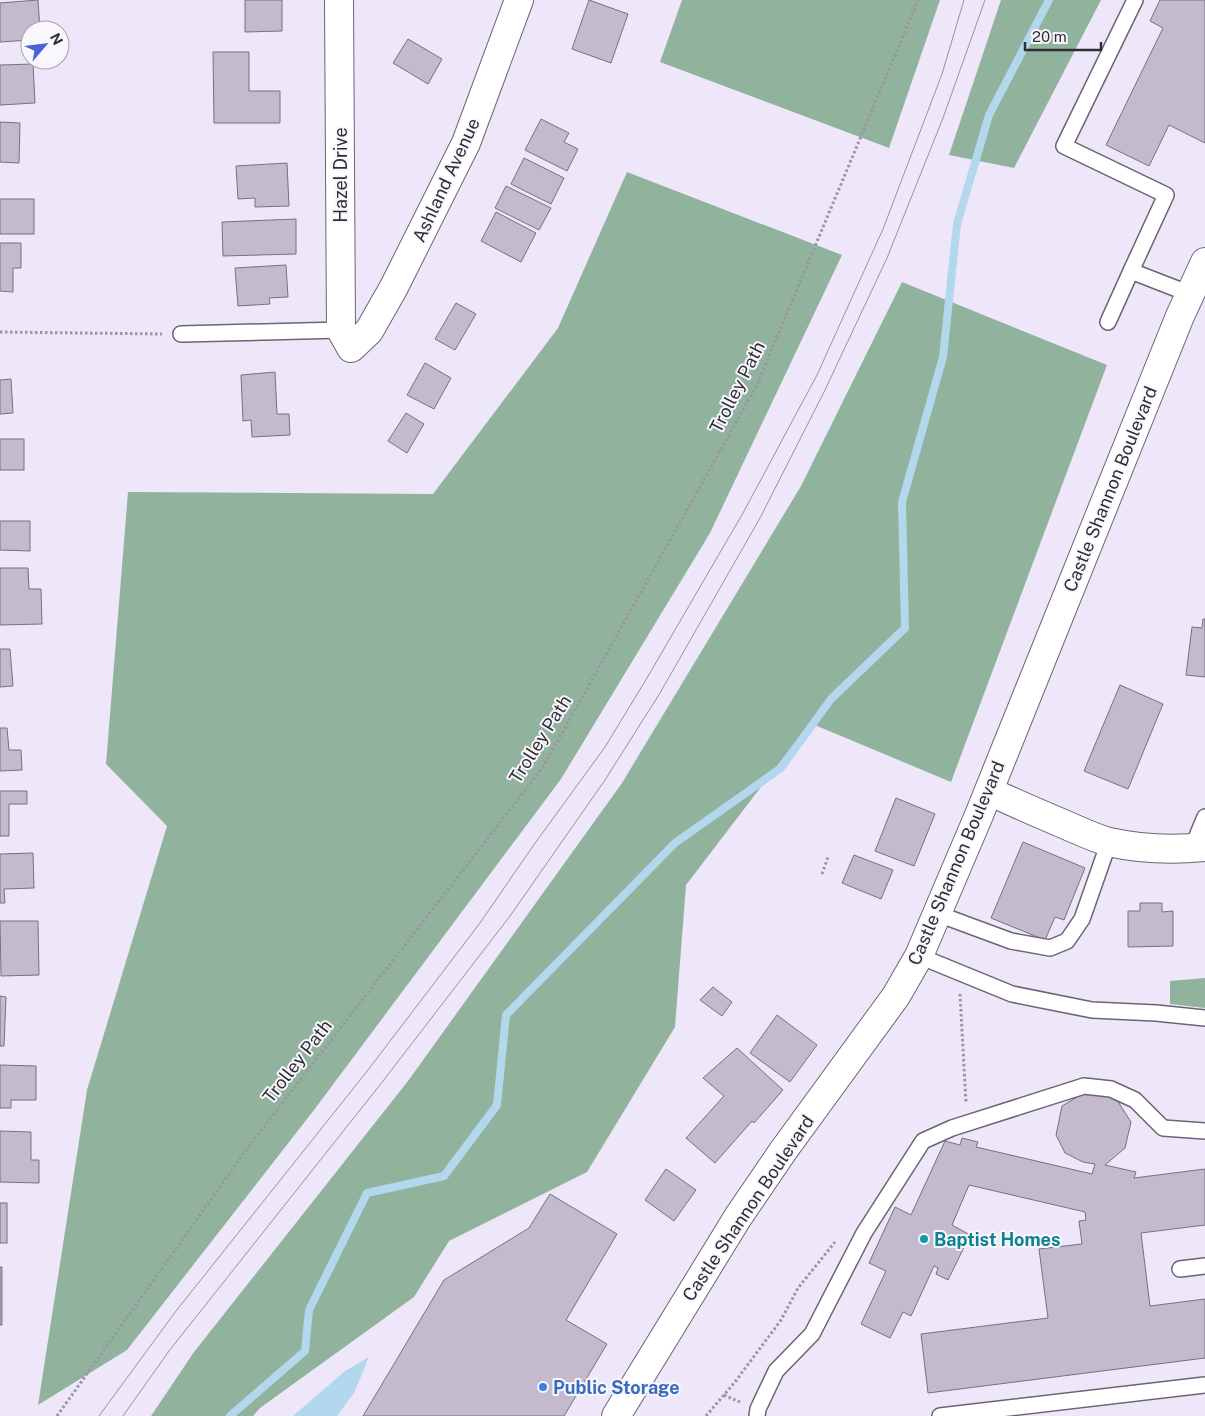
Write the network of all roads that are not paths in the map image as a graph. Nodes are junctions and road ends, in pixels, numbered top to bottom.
1 (339, 0) edge
2 (519, 0) edge
3 (1134, 0) edge
4 (1205, 262) edge
5 (1131, 271) junction
6 (1190, 294) junction
7 (1108, 322) dead end
8 (181, 334) road end
9 (346, 339) junction
10 (989, 791) junction
11 (1205, 817) edge
12 (1109, 842) junction
13 (1199, 847) edge
14 (938, 914) junction
15 (919, 956) junction
16 (1205, 1018) edge
17 (1205, 1131) edge
18 (1205, 1266) edge
19 (1180, 1269) dead end
20 (1205, 1384) edge
21 (616, 1416) edge
22 (757, 1416) edge
23 (940, 1416) edge

1 - 9 street, Hazel Drive
2 - 9 street, Ashland Avenue
3 - 5 lane
4 - 6 street, Castle Shannon Boulevard
5 - 6 lane
5 - 7 lane
6 - 10 street, Castle Shannon Boulevard
8 - 9 lane
10 - 12 street
10 - 14 street, Castle Shannon Boulevard
11 - 13 lane
12 - 13 street
12 - 14 lane
14 - 15 street, Castle Shannon Boulevard
15 - 16 lane
15 - 21 street, Castle Shannon Boulevard
17 - 22 lane
18 - 19 lane
20 - 23 lane

